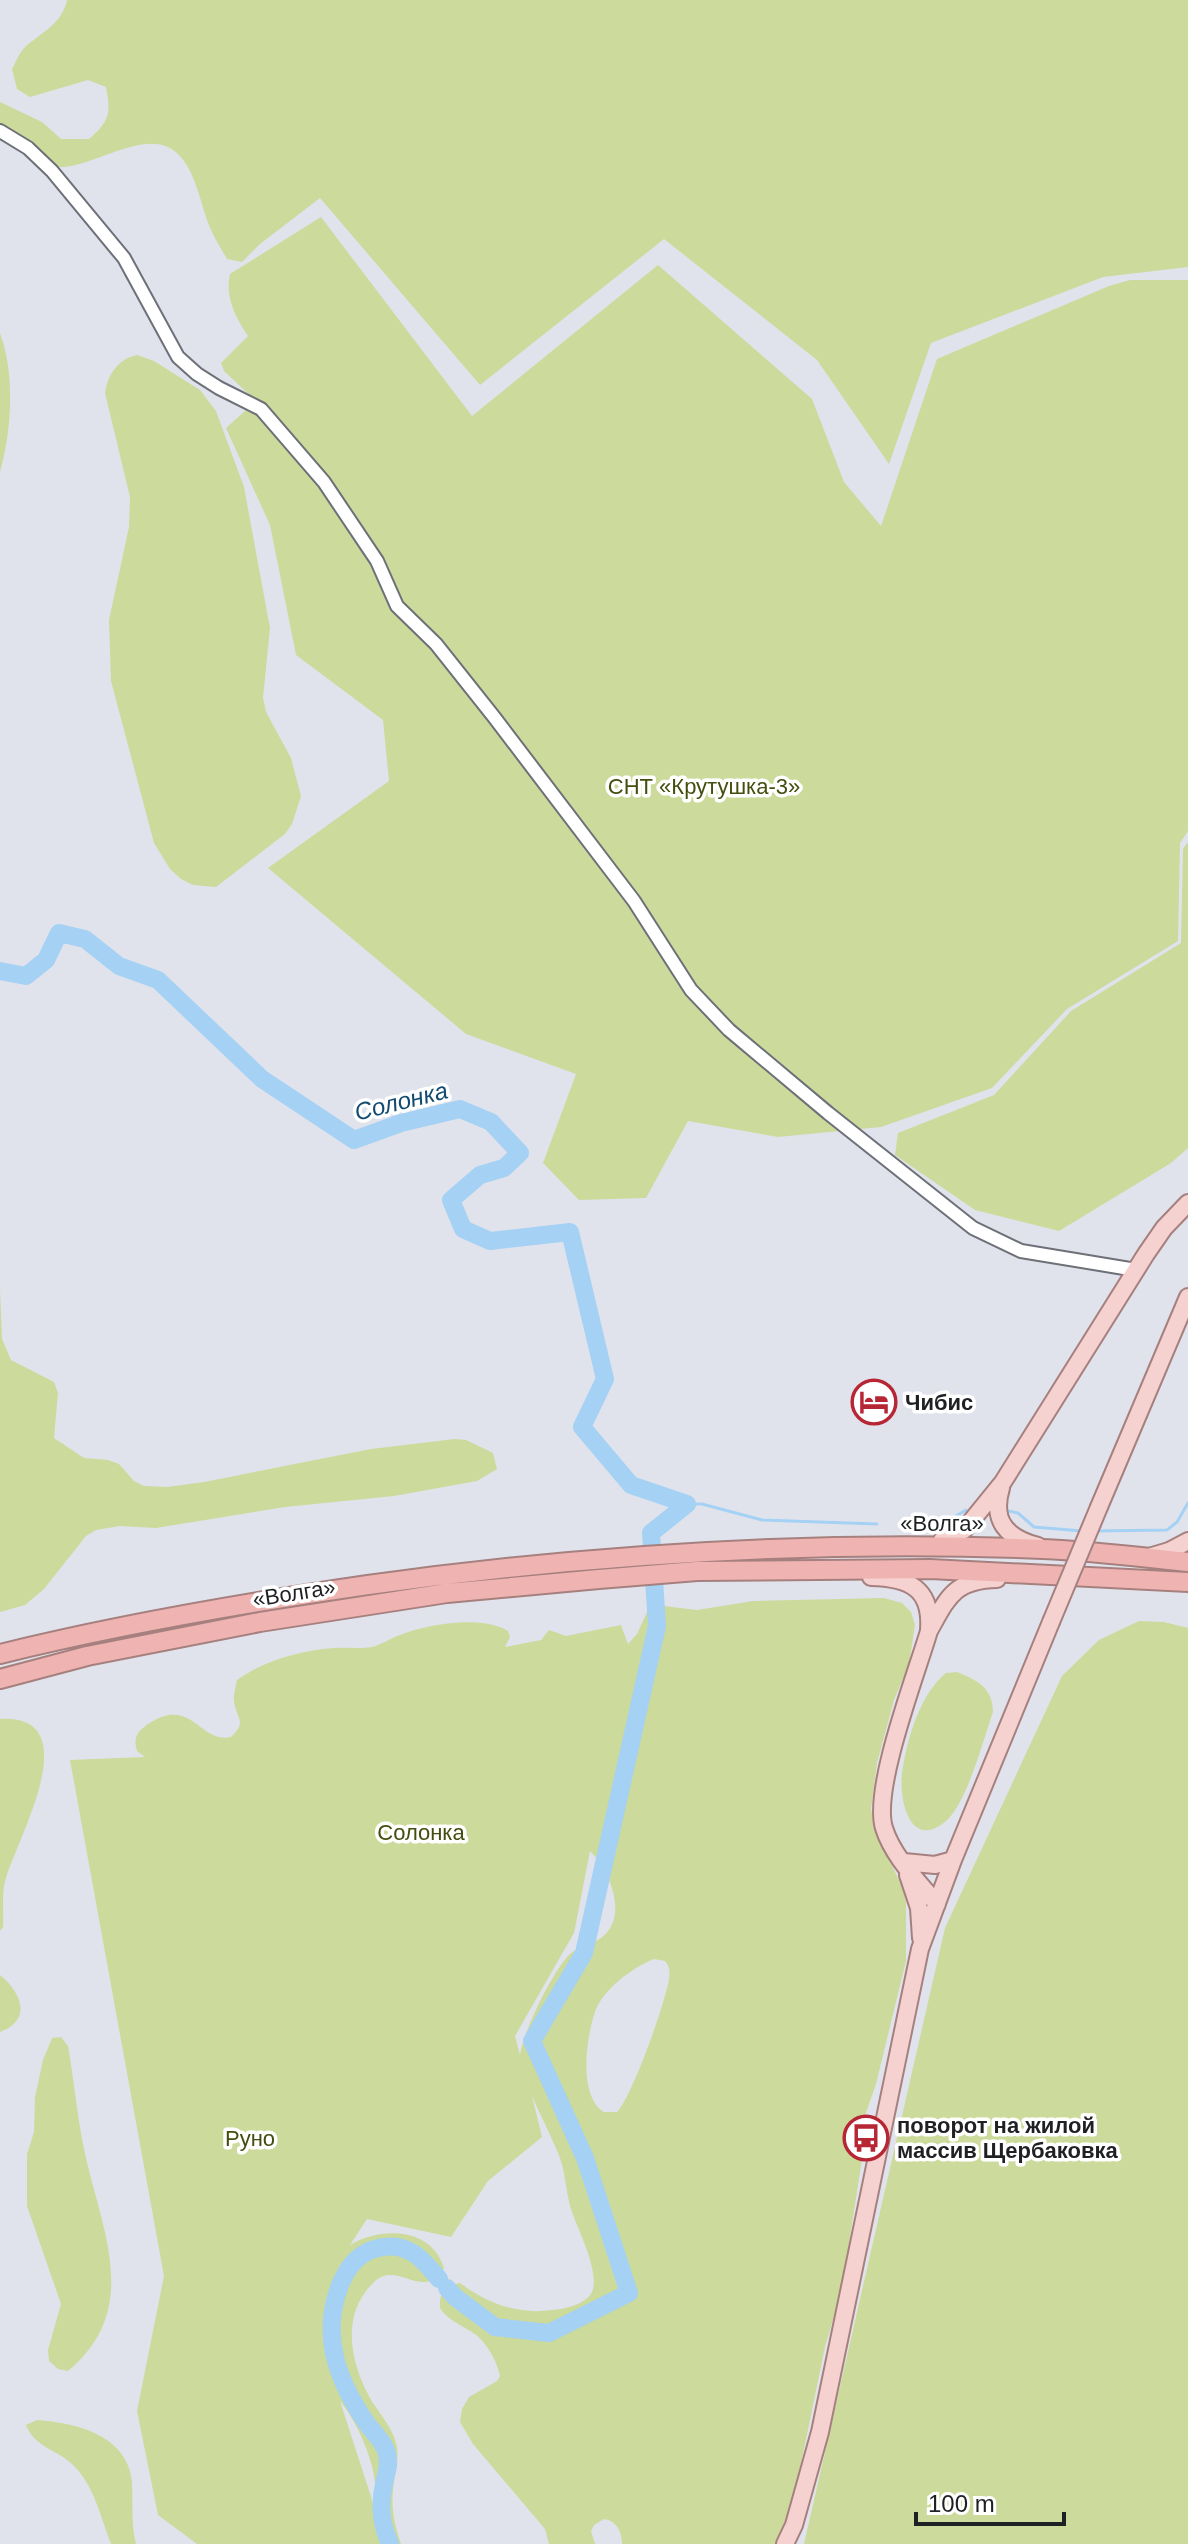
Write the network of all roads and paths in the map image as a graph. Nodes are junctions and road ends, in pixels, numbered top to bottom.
1 (0, 131) edge
2 (1188, 1203) edge
3 (1136, 1270) junction
4 (1187, 1300) edge
5 (1003, 1482) junction
6 (942, 1540) junction
7 (1188, 1541) edge
8 (1036, 1546) junction
9 (888, 1547) junction
10 (1145, 1557) junction
11 (1188, 1562) edge
12 (833, 1571) junction
13 (1041, 1573) junction
14 (1188, 1582) edge
15 (929, 1631) junction
16 (0, 1654) edge
17 (0, 1679) edge
18 (953, 1860) junction
19 (904, 1862) junction
20 (937, 1904) junction
21 (920, 1949) junction
22 (785, 2544) edge

1 - 3 street
2 - 3 main road
3 - 5 main road
4 - 18 main road, bridge
5 - 6 main road
5 - 8 main road
6 - 8 main road
6 - 9 main road
7 - 10 main road
8 - 9 highway, «Волга»
8 - 10 highway, «Волга»
9 - 16 highway, «Волга»
10 - 11 highway, «Волга»
12 - 13 highway
12 - 15 main road
12 - 17 highway, «Волга»
13 - 14 highway
13 - 15 main road
15 - 19 main road
18 - 19 main road
18 - 20 main road
19 - 20 main road
19 - 21 main road
20 - 21 main road
21 - 22 main road

